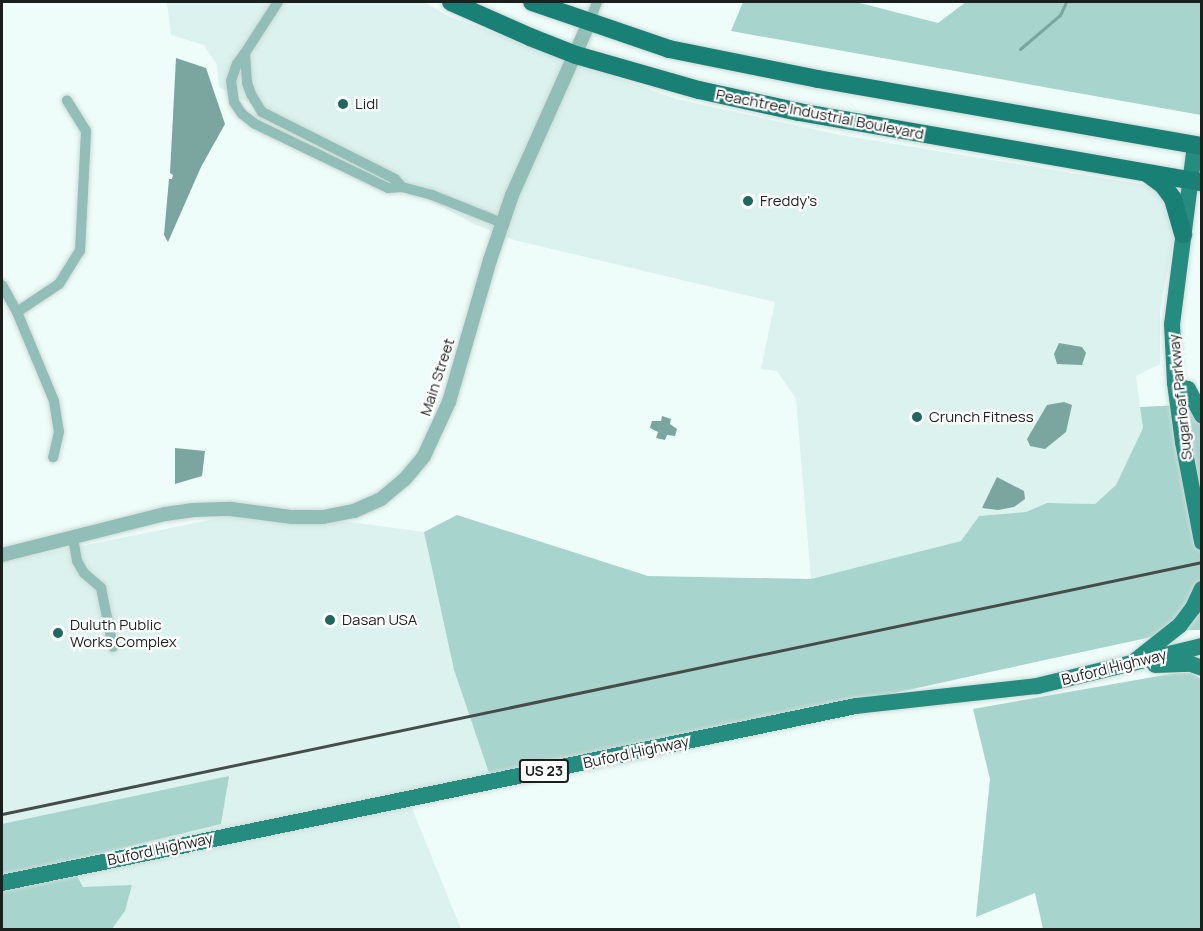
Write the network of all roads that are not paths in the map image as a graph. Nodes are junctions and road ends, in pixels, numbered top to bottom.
1 (278, 2) edge
2 (451, 2) edge
3 (532, 2) edge
4 (597, 2) edge
5 (589, 23) junction
6 (245, 53) junction
7 (576, 55) junction
8 (67, 100) dead end
9 (1198, 145) edge
10 (1146, 172) junction
11 (1196, 181) edge
12 (402, 187) junction
13 (502, 223) junction
14 (1183, 235) junction
15 (2, 285) edge
16 (17, 312) junction
17 (1176, 386) junction
18 (1202, 416) edge
19 (52, 458) dead end
20 (73, 538) junction
21 (1202, 542) edge
22 (2, 555) edge
23 (1202, 589) edge
24 (1202, 646) edge
25 (113, 648) dead end
26 (1133, 663) junction
27 (1202, 668) edge
28 (2, 883) edge

1 - 6 street
2 - 7 highway, Peachtree Industrial Boulevard
3 - 5 highway
4 - 5 street
5 - 7 street, Main Street
5 - 9 highway
6 - 12 street
6 - 12 street
7 - 10 highway, Peachtree Industrial Boulevard
7 - 13 street, Main Street
8 - 16 street
9 - 11 main road, Sugarloaf Parkway
10 - 11 highway, Peachtree Industrial Boulevard
10 - 14 highway
11 - 14 main road, Sugarloaf Parkway
12 - 13 street
13 - 20 street, Main Street
14 - 17 main road, Sugarloaf Parkway
15 - 16 street
16 - 19 street
17 - 18 main road
17 - 21 main road, Sugarloaf Parkway
20 - 22 street, Main Street
20 - 25 street
23 - 26 main road
24 - 26 main road, Buford Highway / US 23
26 - 27 main road
26 - 28 main road, Buford Highway / US 23

